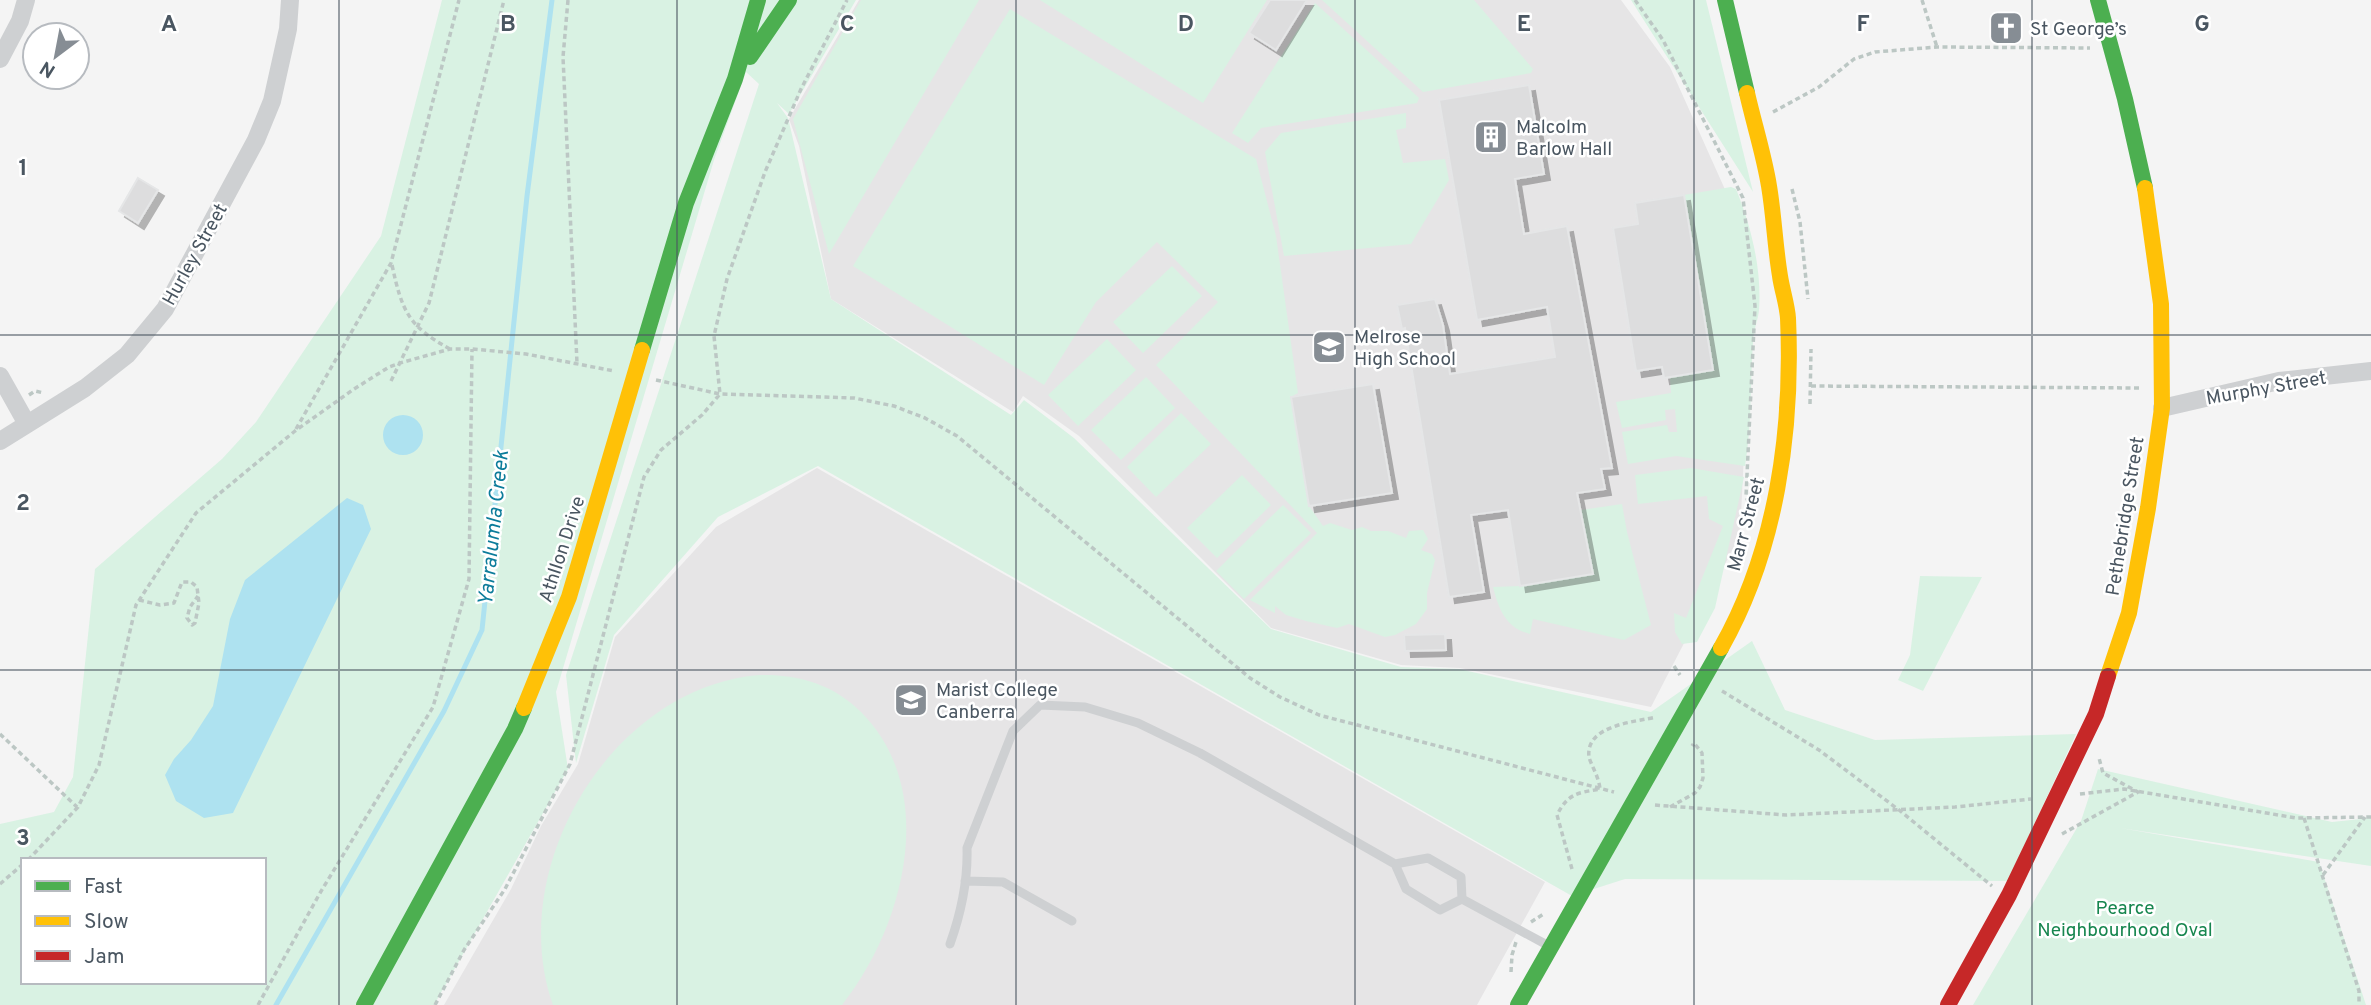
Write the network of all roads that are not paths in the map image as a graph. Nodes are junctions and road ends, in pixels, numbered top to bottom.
1 (26, 0) edge
2 (290, 0) edge
3 (758, 0) edge
4 (789, 0) edge
5 (1725, 0) edge
6 (2098, 0) edge
7 (0, 59) edge
8 (734, 79) junction
9 (2371, 371) edge
10 (0, 376) edge
11 (2162, 408) junction
12 (27, 424) junction
13 (0, 441) edge
14 (1395, 864) junction
15 (965, 881) junction
16 (1462, 899) junction
17 (1072, 921) dead end
18 (950, 944) dead end
19 (1551, 947) junction
20 (364, 1005) edge
21 (1518, 1005) edge
22 (1948, 1005) edge

1 - 7 street
2 - 12 street, Hurley Street
3 - 8 street, Athllon Drive
4 - 8 street, Athllon Drive
5 - 19 street, Marr Street
6 - 11 street, Pethebridge Street
8 - 20 street, Athllon Drive
9 - 11 street, Murphy Street
10 - 12 street
11 - 22 street, Pethebridge Street
12 - 13 street, Hurley Street
14 - 15 lane
14 - 16 lane
14 - 16 lane
15 - 17 lane
15 - 18 lane
16 - 19 lane
19 - 21 street, Marr Street

